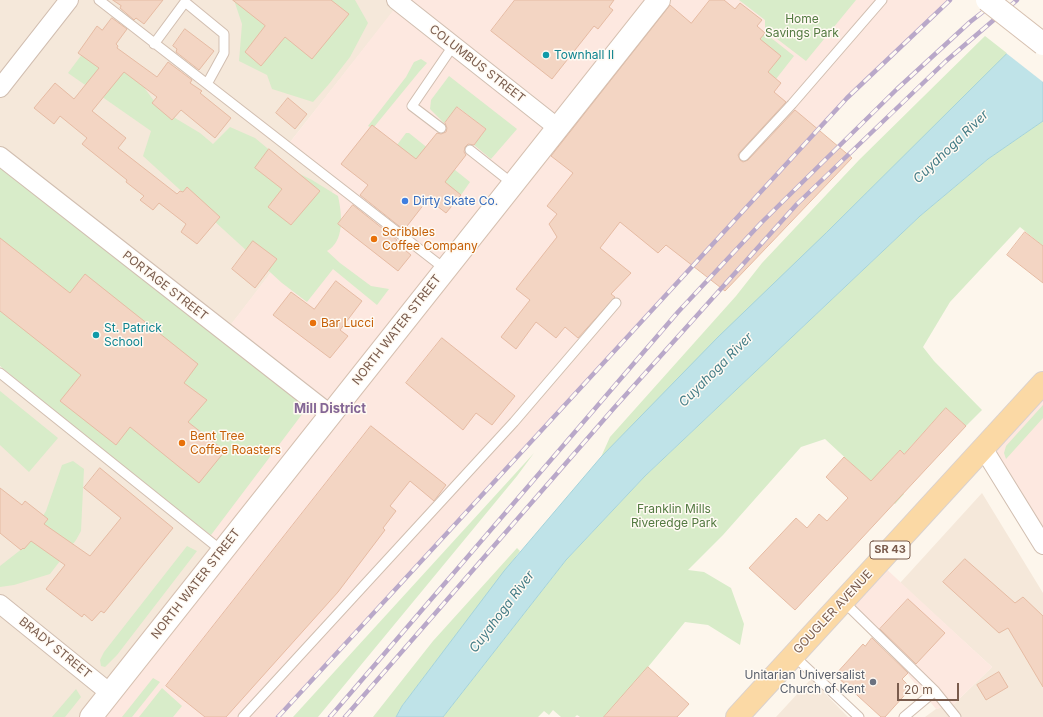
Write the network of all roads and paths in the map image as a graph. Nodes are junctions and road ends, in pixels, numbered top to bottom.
1 (69, 0) edge
2 (99, 0) edge
3 (396, 0) edge
4 (659, 0) edge
5 (882, 0) edge
6 (987, 0) edge
7 (154, 44) junction
8 (1043, 44) edge
9 (453, 46) junction
10 (206, 84) junction
11 (0, 88) edge
12 (441, 128) dead end
13 (558, 128) junction
14 (470, 150) dead end
15 (0, 156) edge
16 (744, 156) dead end
17 (513, 184) junction
18 (445, 270) junction
19 (616, 303) dead end
20 (0, 373) edge
21 (1043, 383) edge
22 (331, 415) junction
23 (983, 448) junction
24 (1043, 545) edge
25 (222, 551) junction
26 (843, 601) junction
27 (0, 605) edge
28 (793, 655) junction
29 (935, 691) junction
30 (110, 693) junction
31 (91, 717) edge
32 (243, 717) edge
33 (737, 717) edge
34 (859, 717) edge
35 (904, 717) edge
36 (956, 717) edge

1 - 11 street
2 - 7 lane
3 - 9 street, COLUMBUS STREET
4 - 13 main road, NORTH WATER STREET
5 - 16 lane
6 - 8 main road, bridge
7 - 10 lane
7 - 10 lane
9 - 12 lane
9 - 13 street, COLUMBUS STREET
10 - 18 lane
13 - 17 main road, NORTH WATER STREET
14 - 17 lane
15 - 22 street, PORTAGE STREET
17 - 18 main road, NORTH WATER STREET
18 - 22 main road, NORTH WATER STREET
19 - 32 lane
20 - 25 lane
21 - 23 main road, GOUGLER AVENUE / SR 43
22 - 25 main road, NORTH WATER STREET
23 - 24 street
23 - 26 main road, GOUGLER AVENUE / SR 43
25 - 30 main road, NORTH WATER STREET
26 - 28 main road, GOUGLER AVENUE / SR 43
26 - 29 lane
27 - 30 street, BRADY STREET
28 - 33 main road, GOUGLER AVENUE / SR 43
28 - 34 lane
29 - 35 lane
29 - 36 lane
30 - 31 main road, NORTH WATER STREET

